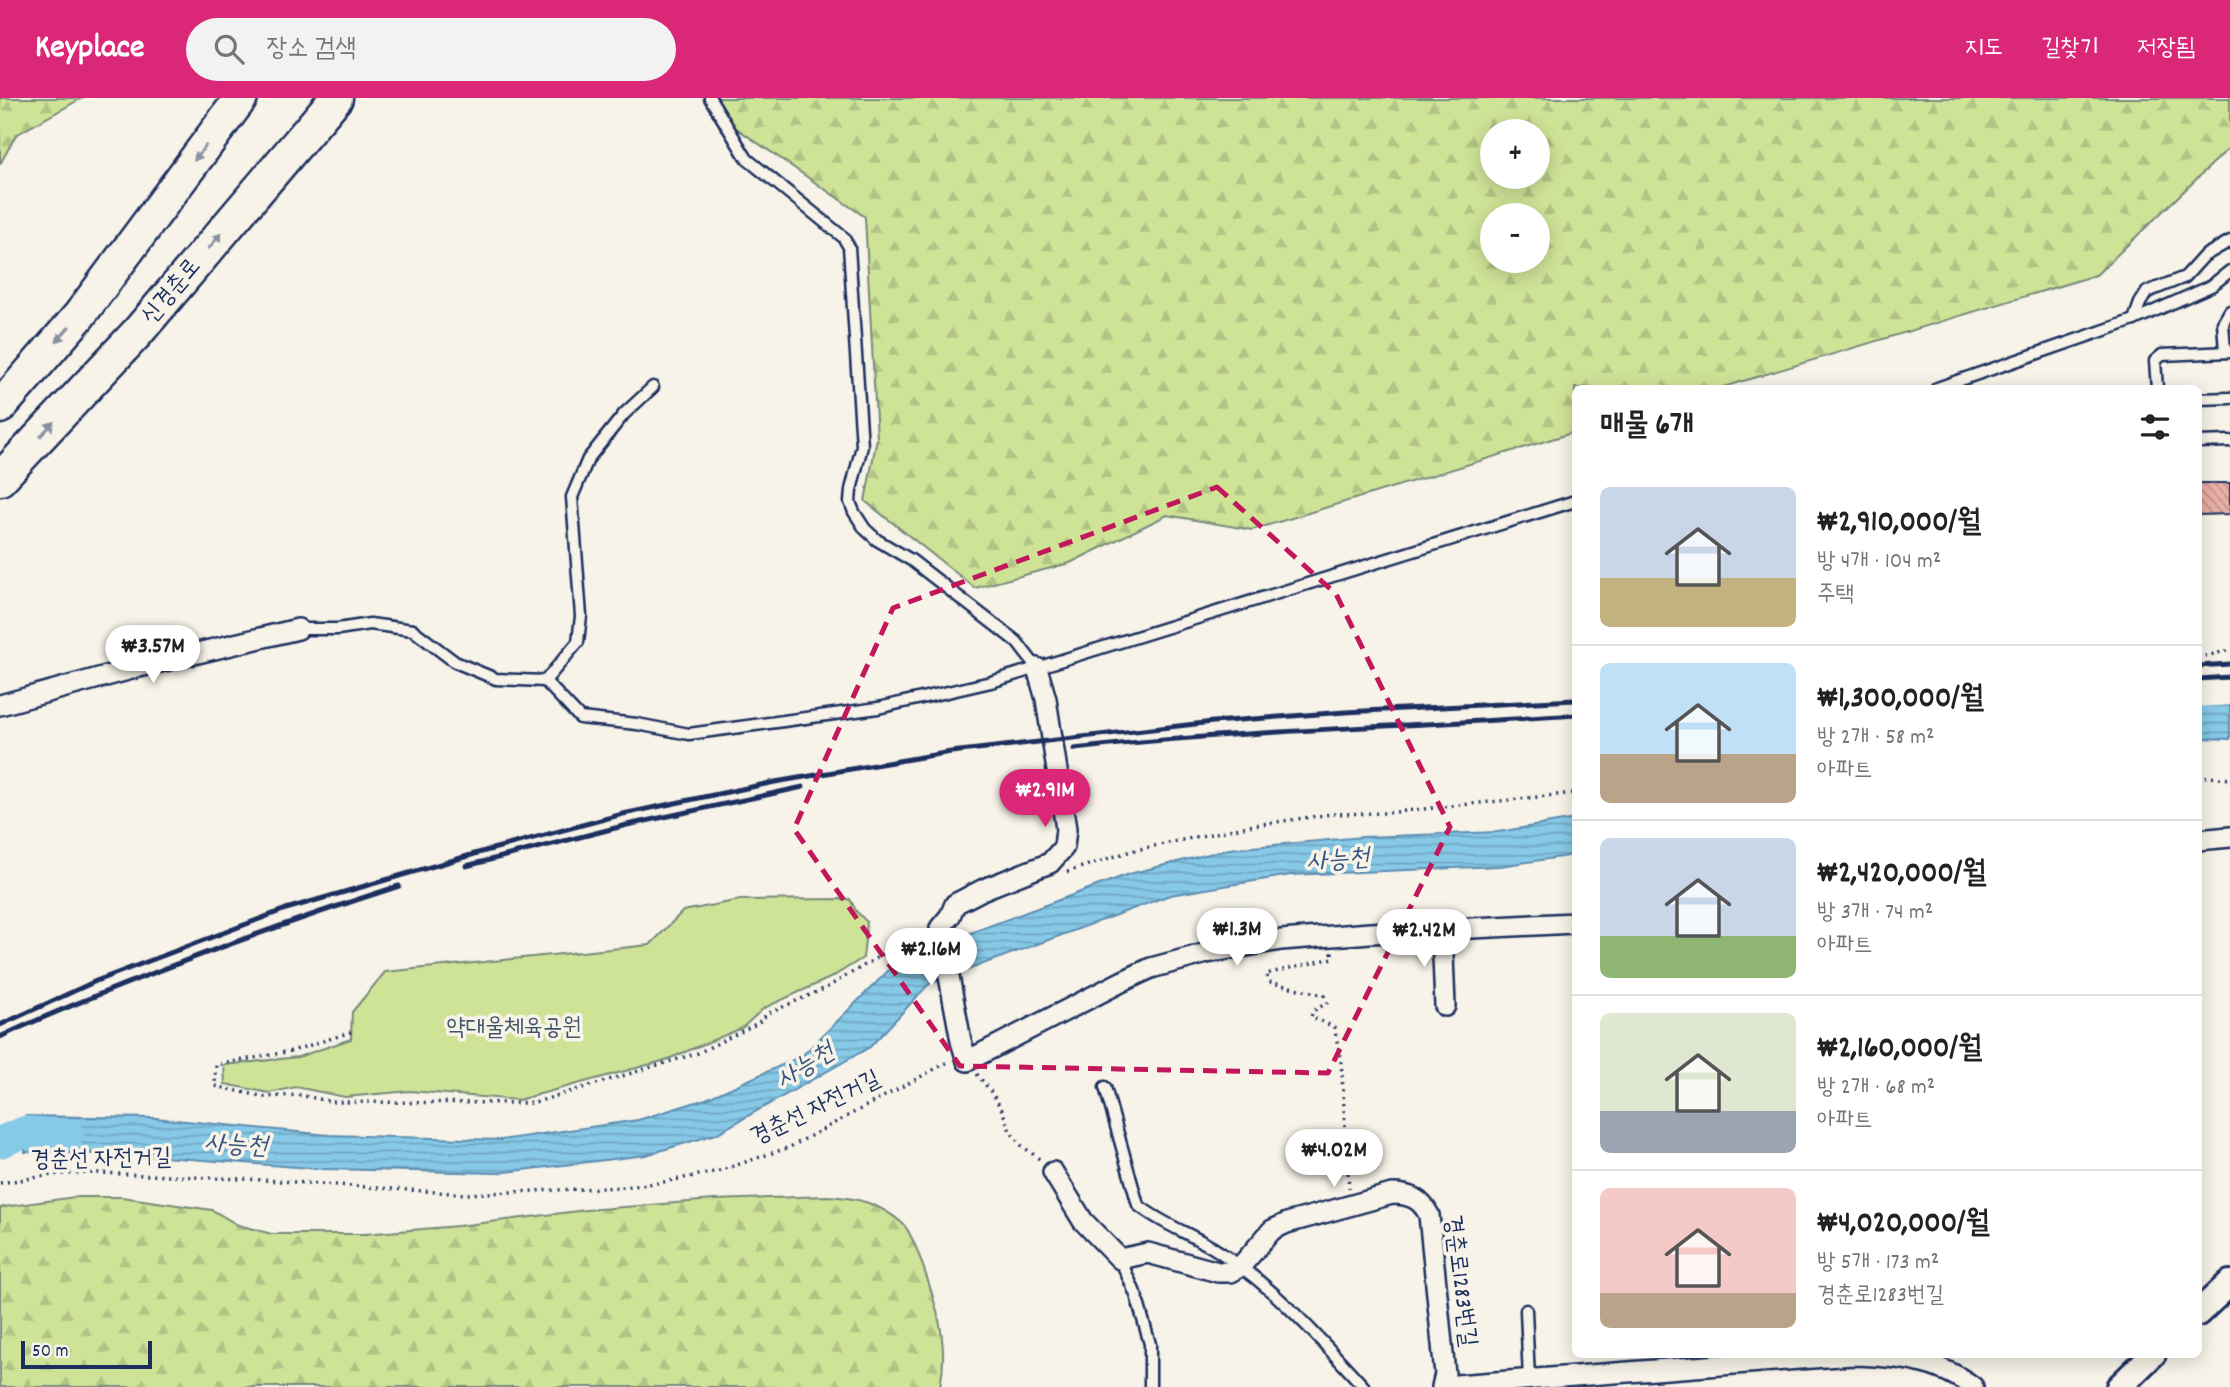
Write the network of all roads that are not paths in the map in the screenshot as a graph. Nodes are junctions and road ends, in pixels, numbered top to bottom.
1 (241, 98) edge
2 (336, 98) edge
3 (710, 98) edge
4 (2230, 241) edge
5 (2230, 271) edge
6 (2230, 311) edge
7 (2134, 320) junction
8 (2228, 352) edge
9 (1946, 385) edge
10 (2157, 385) edge
11 (653, 387) dead end
12 (2230, 398) edge
13 (2202, 399) edge
14 (0, 407) edge
15 (2230, 441) edge
16 (2202, 442) edge
17 (0, 479) edge
18 (1572, 502) edge
19 (298, 629) joint
20 (1037, 668) junction
21 (545, 681) junction
22 (0, 705) edge
23 (2230, 837) edge
24 (2202, 840) edge
25 (1572, 923) edge
26 (1442, 930) junction
27 (1446, 1006) dead end
28 (1105, 1087) dead end
29 (1053, 1172) road end
30 (1120, 1259) junction
31 (1241, 1266) junction
32 (2230, 1283) edge
33 (2202, 1309) edge
34 (1526, 1310) dead end
35 (1813, 1358) edge
36 (1894, 1358) edge
37 (2149, 1358) edge
38 (1529, 1380) junction
39 (1150, 1387) edge
40 (1364, 1387) edge
41 (1443, 1387) edge
42 (1973, 1387) edge
43 (2119, 1387) edge

1 -> 14 highway
17 -> 2 highway, 신경춘로
3 - 20 lane
4 - 7 lane
5 - 7 lane
6 - 8 lane
7 - 9 lane
8 - 10 lane
11 - 21 lane
12 - 13 lane
15 - 16 lane
18 - 20 lane
19 - 21 lane
19 - 22 street
20 - 21 lane
20 - 26 street
23 - 24 street
25 - 26 street
26 - 27 street
28 - 31 lane
29 - 30 street
30 - 31 street
30 - 39 lane
31 - 40 lane
31 - 41 street, 경춘로1283번길
32 - 33 street
34 - 38 lane
35 - 38 street
36 - 42 street
37 - 43 street
38 - 41 street

